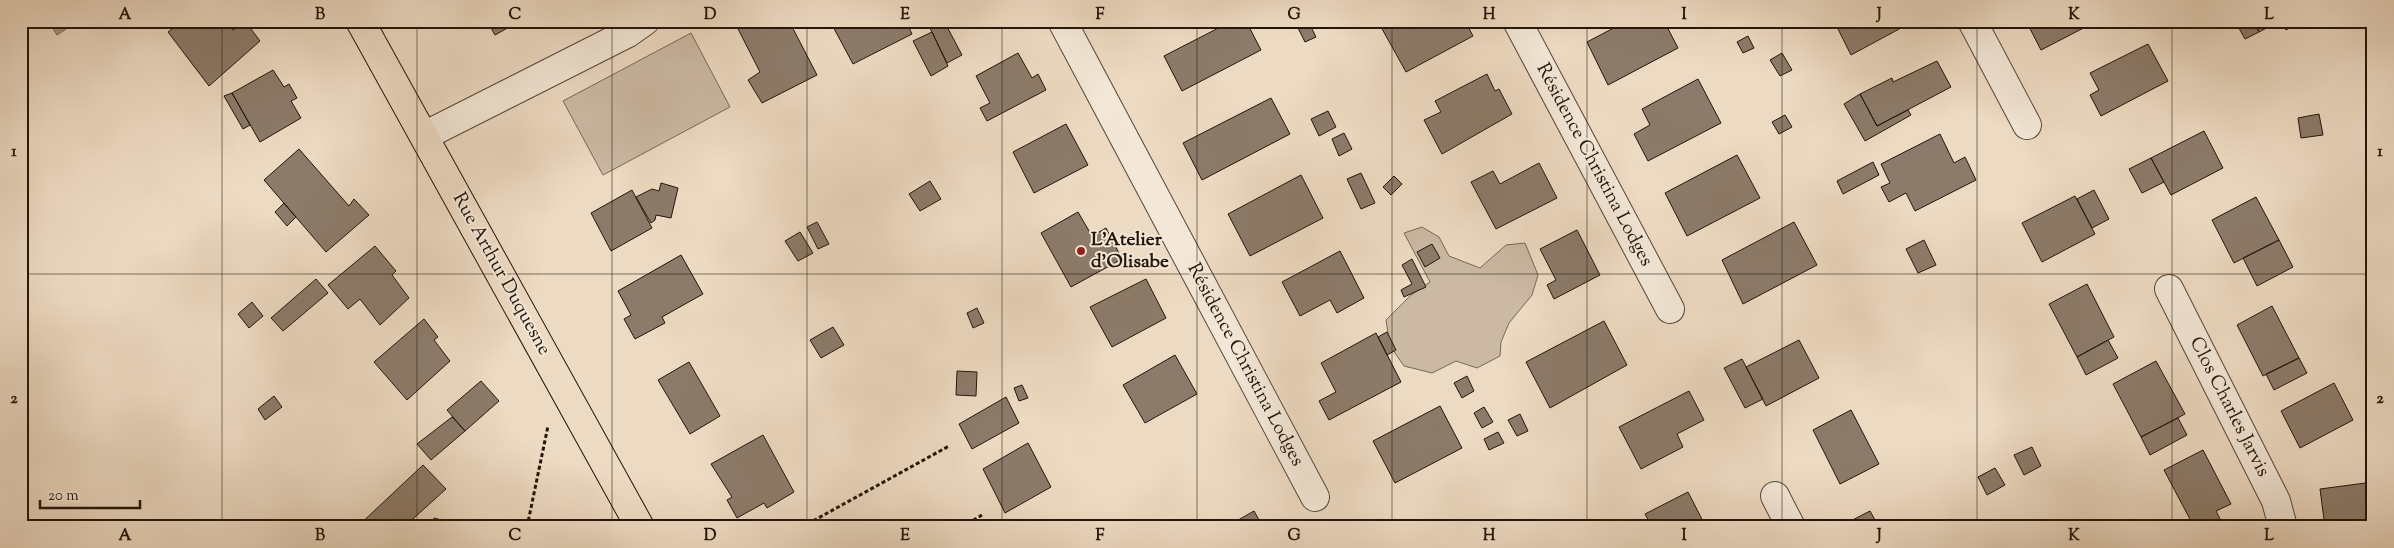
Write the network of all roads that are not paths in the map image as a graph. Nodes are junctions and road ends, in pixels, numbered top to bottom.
1 (360, 21) edge
2 (645, 21) edge
3 (1062, 21) edge
4 (1517, 21) edge
5 (1972, 21) edge
6 (2027, 125) dead end
7 (424, 136) junction
8 (2169, 289) dead end
9 (1670, 310) dead end
10 (1775, 496) dead end
11 (1315, 497) dead end
12 (640, 527) edge
13 (1791, 527) edge
14 (2283, 527) edge

1 - 7 main road, Rue Arthur Duquesne
2 - 7 street
3 - 11 street, Résidence Christina Lodges
4 - 9 street, Résidence Christina Lodges
5 - 6 street
7 - 12 main road, Rue Arthur Duquesne
8 - 14 street, Clos Charles Jarvis
10 - 13 street

